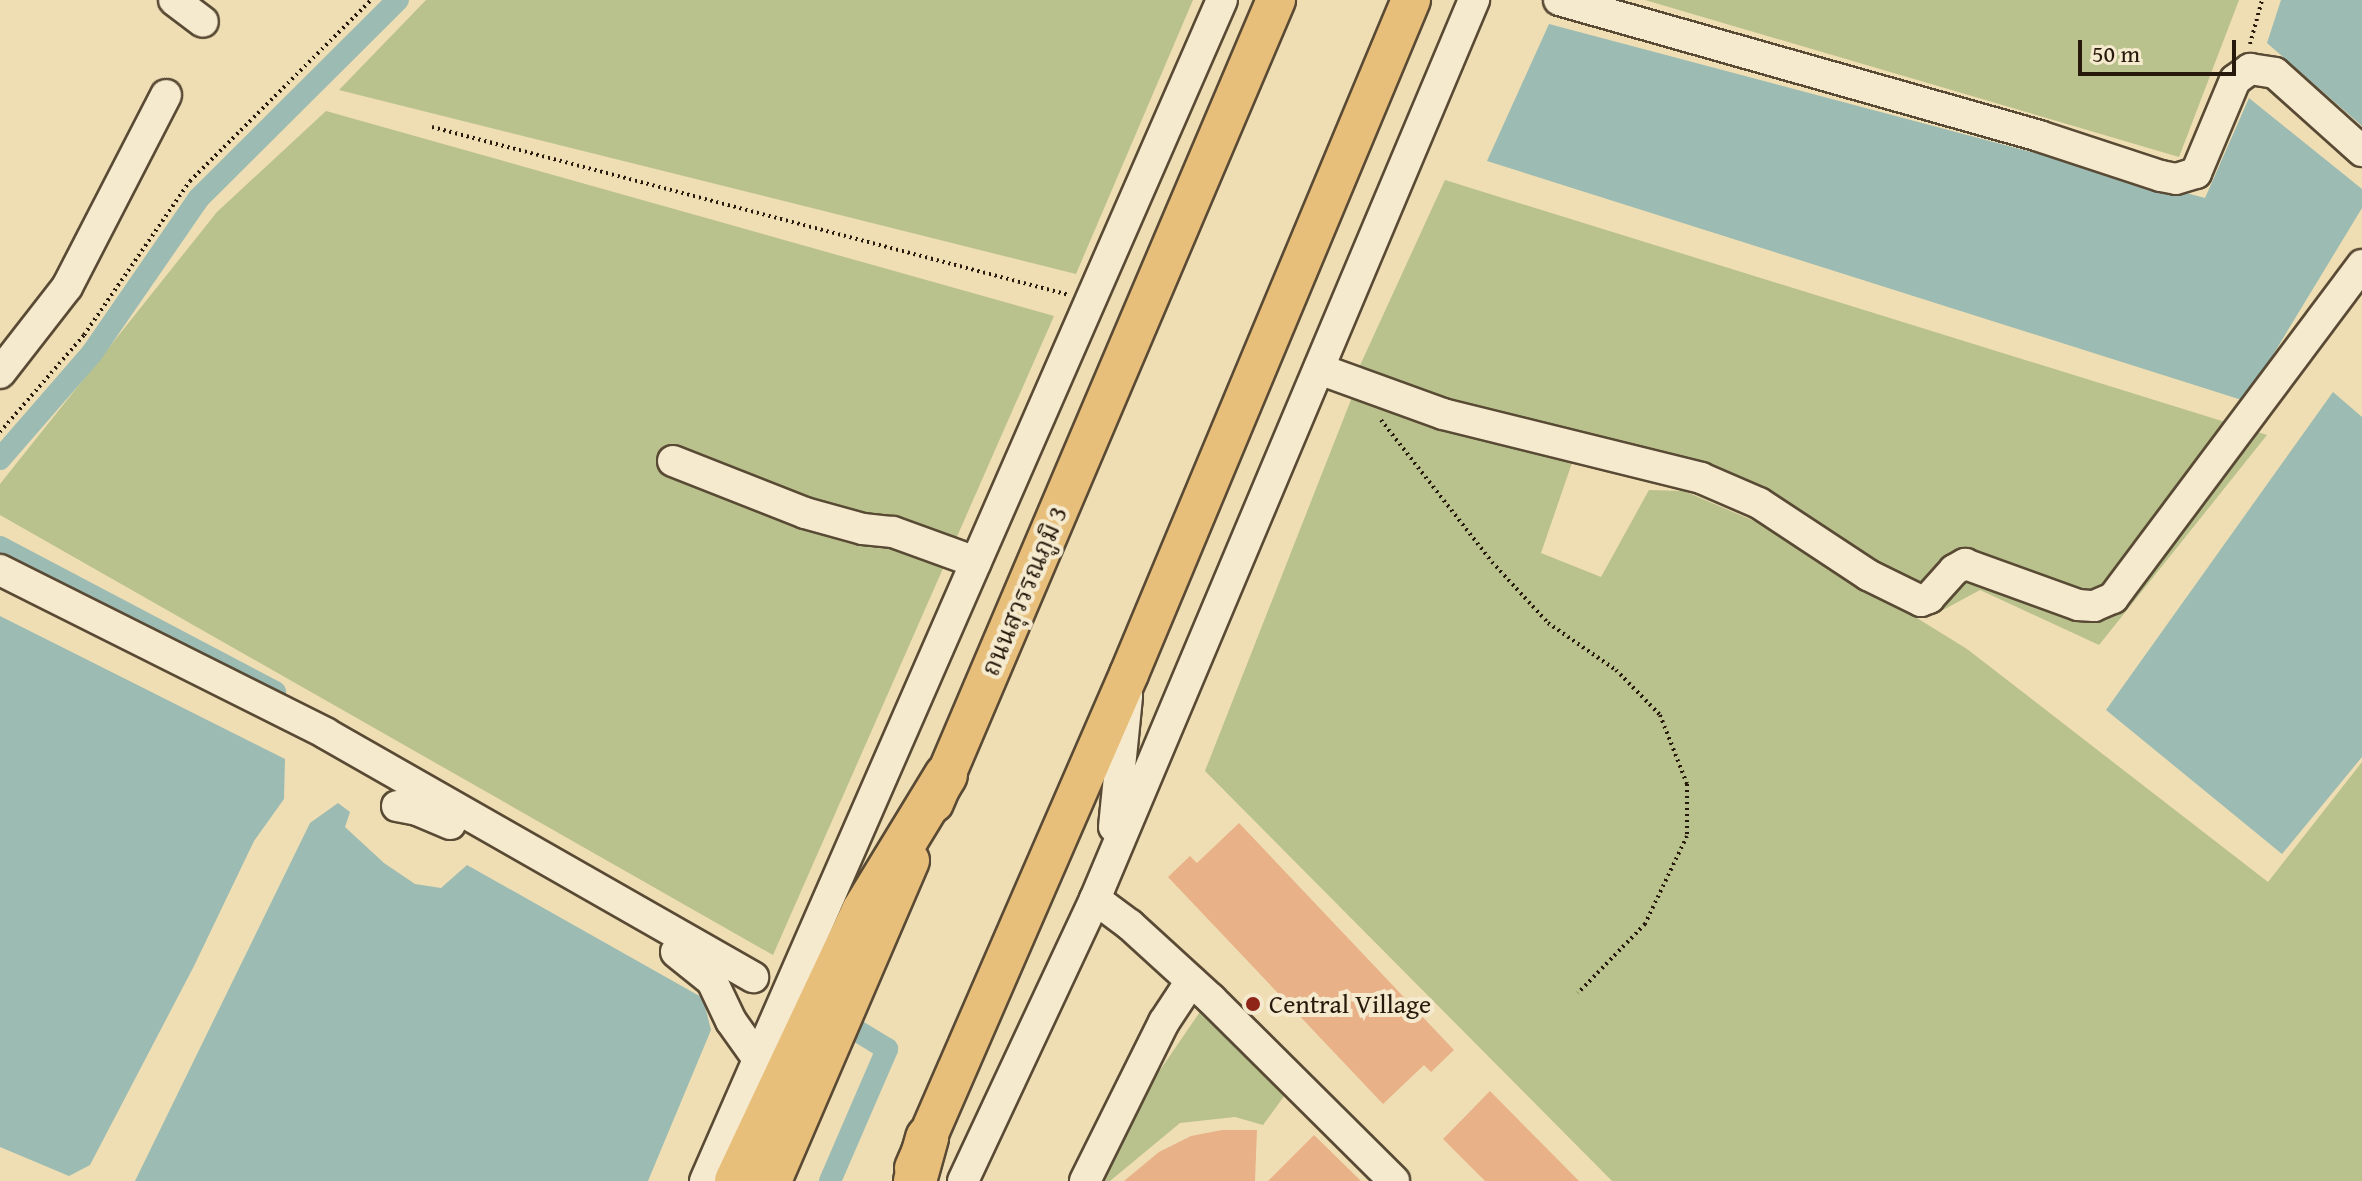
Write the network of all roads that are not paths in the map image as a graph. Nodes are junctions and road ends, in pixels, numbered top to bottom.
1 (174, 0) edge
2 (1222, 0) edge
3 (1276, 0) edge
4 (1474, 0) edge
5 (1559, 0) edge
6 (1411, 4) edge
7 (203, 22) dead end
8 (166, 95) dead end
9 (2362, 151) edge
10 (2362, 265) edge
11 (1319, 369) junction
12 (0, 373) edge
13 (673, 461) dead end
14 (976, 562) junction
15 (0, 570) edge
16 (1129, 674) junction
17 (946, 775) joint
18 (397, 806) dead end
19 (1112, 856) junction
20 (1095, 899) junction
21 (753, 977) dead end
22 (828, 980) junction
23 (1191, 981) junction
24 (800, 1042) junction
25 (758, 1059) junction
26 (927, 1138) junction
27 (705, 1181) edge
28 (736, 1181) edge
29 (772, 1181) edge
30 (908, 1181) edge
31 (915, 1181) edge
32 (963, 1181) edge
33 (1085, 1181) edge
34 (1394, 1181) edge

1 - 7 street
2 - 14 street
3 - 17 main road, ถนนสุวรรณภูมิ 3
4 - 11 street
5 - 9 street
6 - 16 main road
8 - 12 street
10 - 11 street
11 - 19 street
13 - 14 street
14 - 22 street
15 - 21 street
16 - 19 street
16 - 26 main road
17 - 22 highway
18 - 25 street
19 - 20 street
20 - 23 street
20 - 32 street
22 - 24 highway
23 - 33 street
23 - 34 street
24 - 25 street
24 - 28 highway
24 - 29 main road
25 - 27 street
26 - 30 main road
26 - 31 highway

